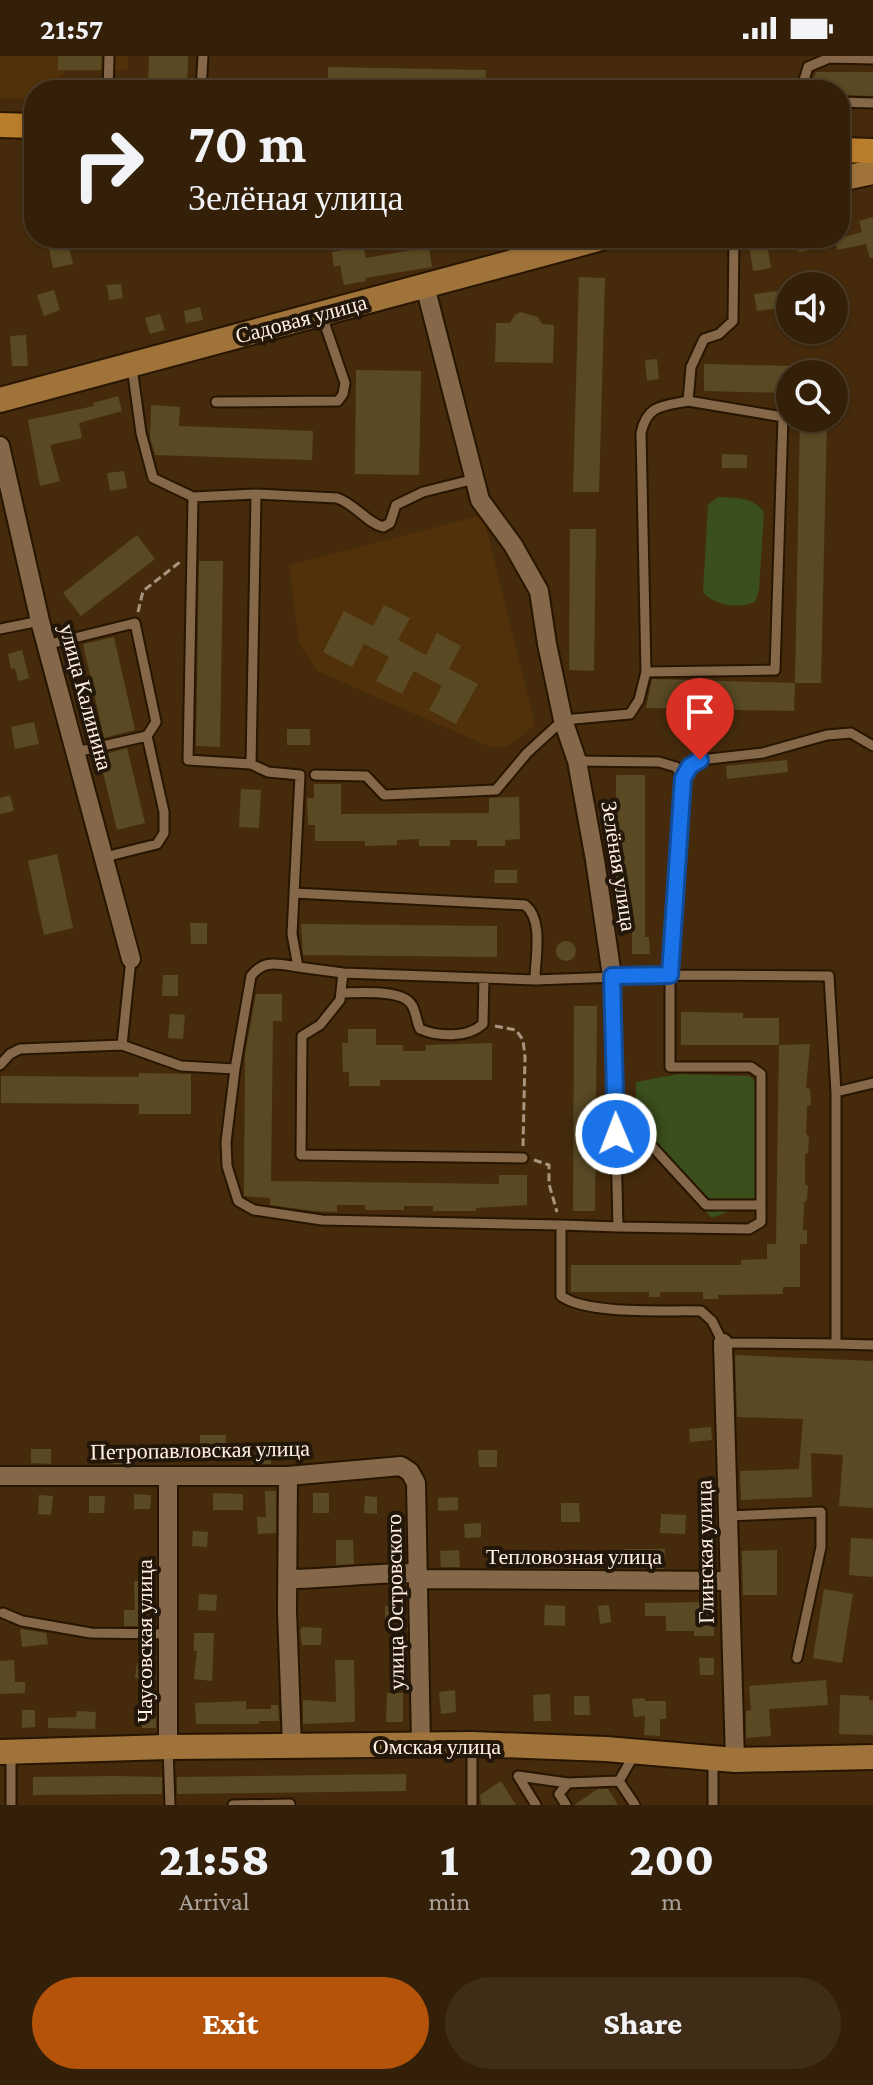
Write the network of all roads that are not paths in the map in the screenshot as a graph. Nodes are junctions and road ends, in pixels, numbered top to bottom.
1 (109, 56) edge
2 (203, 56) edge
3 (829, 57) edge
4 (873, 59) edge
5 (108, 80) edge
6 (202, 80) edge
7 (804, 80) edge
8 (850, 102) edge
9 (873, 103) edge
10 (0, 125) edge
11 (24, 126) edge
12 (850, 150) edge
13 (873, 151) edge
14 (873, 172) edge
15 (850, 177) edge
16 (565, 248) edge
17 (734, 248) edge
18 (425, 286) junction
19 (321, 313) junction
20 (132, 364) junction
21 (0, 400) edge
22 (688, 401) junction
23 (216, 402) dead end
24 (0, 446) edge
25 (475, 479) junction
26 (256, 494) junction
27 (193, 497) junction
28 (40, 621) junction
29 (0, 629) edge
30 (46, 645) junction
31 (646, 672) junction
32 (563, 720) junction
33 (147, 736) junction
34 (873, 746) edge
35 (76, 752) junction
36 (577, 761) junction
37 (251, 764) junction
38 (300, 775) junction
39 (683, 778) junction
40 (105, 857) junction
41 (294, 893) junction
42 (131, 959) joint
43 (298, 967) junction
44 (343, 973) junction
45 (670, 975) junction
46 (612, 976) junction
47 (484, 978) junction
48 (535, 980) junction
49 (341, 993) junction
50 (122, 1045) junction
51 (0, 1065) edge
52 (235, 1069) junction
53 (873, 1083) edge
54 (836, 1092) junction
55 (615, 1106) junction
56 (523, 1158) road end
57 (761, 1205) junction
58 (561, 1225) junction
59 (618, 1227) junction
60 (723, 1343) junction
61 (836, 1344) junction
62 (873, 1345) edge
63 (401, 1466) joint
64 (0, 1476) edge
65 (168, 1476) junction
66 (288, 1476) junction
67 (727, 1516) junction
68 (418, 1576) junction
69 (288, 1579) junction
70 (729, 1581) junction
71 (3, 1613) dead end
72 (168, 1634) junction
73 (797, 1658) dead end
74 (421, 1744) junction
75 (472, 1744) junction
76 (292, 1746) junction
77 (168, 1747) junction
78 (5, 1752) edge
79 (636, 1752) junction
80 (873, 1757) edge
81 (724, 1759) junction
82 (619, 1781) junction
83 (568, 1783) junction
84 (290, 1804) edge
85 (11, 1805) edge
86 (170, 1805) edge
87 (233, 1805) edge
88 (472, 1805) edge
89 (536, 1805) edge
90 (566, 1805) edge
91 (635, 1805) edge
92 (713, 1805) edge

1 - 5 lane
2 - 6 lane
3 - 4 lane
3 - 7 lane
8 - 9 lane
10 - 11 main road
12 - 13 main road
14 - 15 main road
16 - 18 main road, Садовая улица
17 - 22 lane
18 - 19 main road, Садовая улица
18 - 25 street, Зелёная улица
19 - 20 main road, Садовая улица
19 - 23 lane
20 - 21 main road, Садовая улица
20 - 27 lane
22 - 31 lane
22 - 31 lane
24 - 28 street, улица Калинина
25 - 26 lane
25 - 32 street, Зелёная улица
26 - 27 lane
26 - 37 lane
27 - 37 lane
28 - 29 lane
28 - 30 street, улица Калинина
30 - 33 lane
30 - 35 street, улица Калинина
31 - 32 lane
32 - 36 street, Зелёная улица
32 - 38 lane
33 - 35 lane
33 - 40 lane
34 - 39 lane
35 - 40 street, улица Калинина
36 - 39 lane
36 - 46 street, Зелёная улица
37 - 38 lane
38 - 41 lane
39 - 45 lane
40 - 42 street, улица Калинина
41 - 43 lane
41 - 48 lane
42 - 50 lane
43 - 44 lane
43 - 52 lane
44 - 47 lane
44 - 49 lane
45 - 46 lane
45 - 54 lane
45 - 57 lane
46 - 48 lane
46 - 55 lane
47 - 48 lane
47 - 49 lane
49 - 56 lane
50 - 51 lane
50 - 52 lane
52 - 58 lane
53 - 54 lane
54 - 61 lane
55 - 57 lane
55 - 59 lane
57 - 59 lane
58 - 59 lane
58 - 60 lane
60 - 61 lane
60 - 67 street, Глинская улица
61 - 62 lane
63 - 66 street, Петропавловская улица
63 - 68 street, улица Островского
64 - 65 street, Петропавловская улица
65 - 66 street, Петропавловская улица
65 - 72 street, Чаусовская улица
66 - 69 street
67 - 70 street, Глинская улица
67 - 73 lane
68 - 69 street, Тепловозная улица
68 - 70 street, Тепловозная улица
68 - 74 street, улица Островского
69 - 76 street
70 - 81 street, Глинская улица
71 - 72 lane
72 - 77 street, Чаусовская улица
74 - 75 main road, Омская улица
74 - 76 main road, Омская улица
75 - 79 main road, Омская улица
75 - 88 lane
76 - 77 main road, Омская улица
77 - 78 main road, Омская улица
77 - 86 lane, Чаусовская улица
78 - 85 lane
79 - 81 main road, Омская улица
79 - 82 lane
80 - 81 main road, Омская улица
81 - 92 lane
82 - 83 lane
82 - 91 lane
83 - 89 lane
83 - 90 lane
84 - 87 lane

